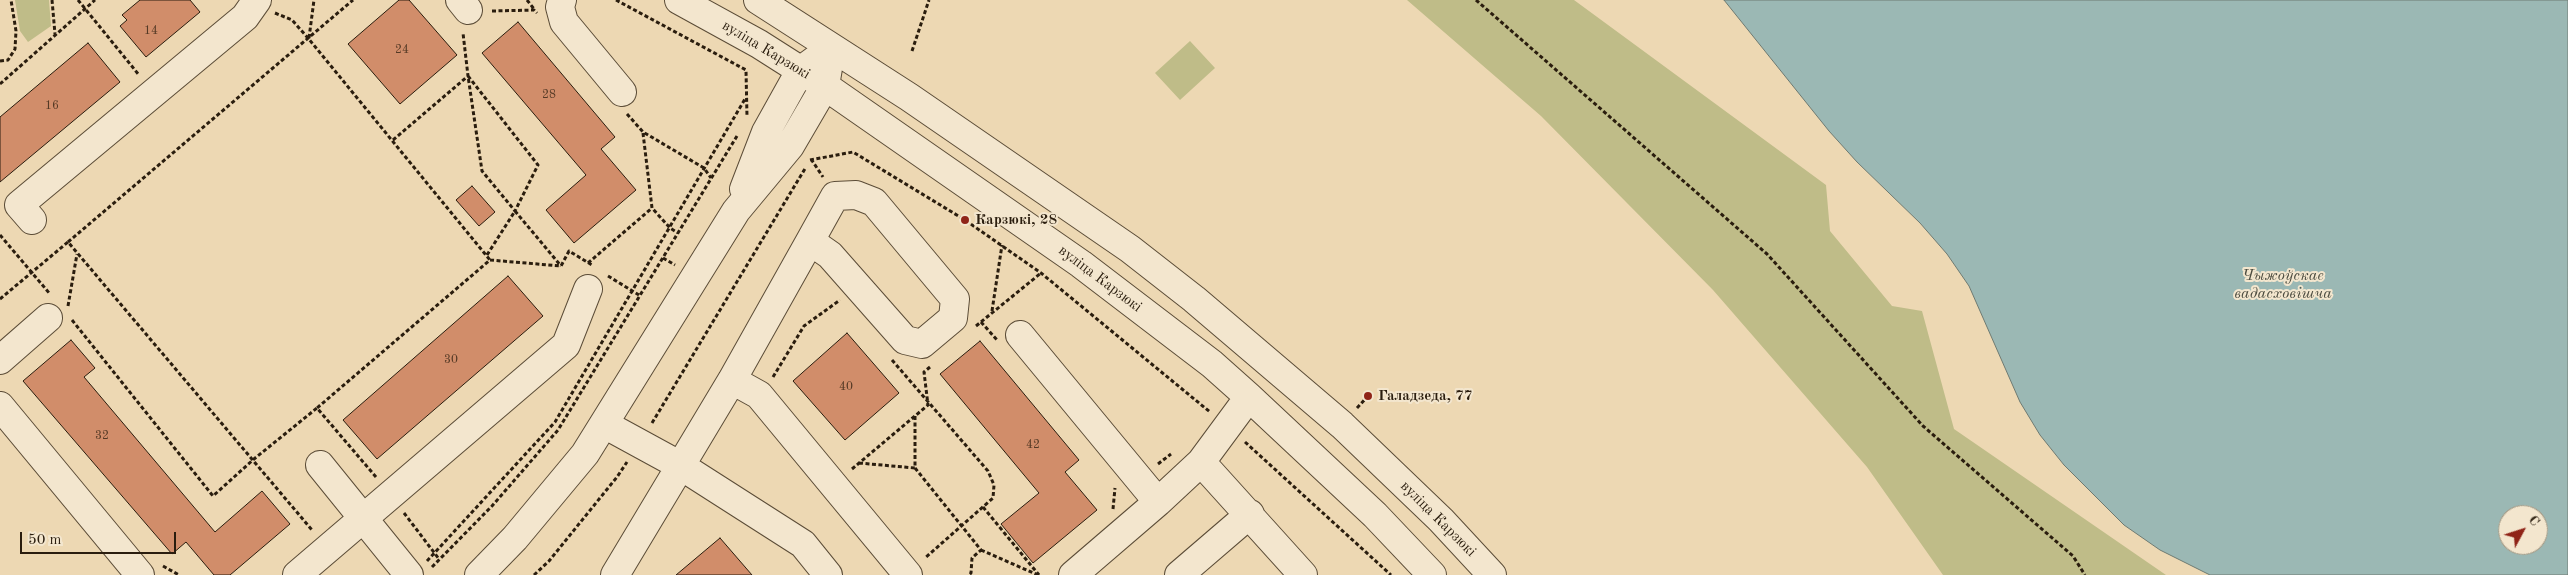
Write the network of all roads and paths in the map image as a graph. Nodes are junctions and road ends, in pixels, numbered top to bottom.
1 (11, 0) edge
2 (52, 0) edge
3 (78, 0) edge
4 (95, 0) edge
5 (314, 0) edge
6 (353, 0) edge
7 (527, 0) edge
8 (562, 0) edge
9 (616, 0) edge
10 (679, 0) edge
11 (758, 0) edge
12 (929, 0) edge
13 (1476, 0) edge
14 (255, 2) edge
15 (85, 9) junction
16 (534, 10) junction
17 (468, 12) edge
18 (541, 17) dead end
19 (55, 35) junction
20 (308, 38) junction
21 (832, 47) junction
22 (912, 50) dead end
23 (0, 61) edge
24 (800, 71) junction
25 (468, 76) junction
26 (146, 82) dead end
27 (0, 84) edge
28 (825, 86) junction
29 (623, 101) joint
30 (747, 120) dead end
31 (742, 128) dead end
32 (643, 132) junction
33 (393, 140) junction
34 (712, 178) junction
35 (652, 208) junction
36 (515, 211) junction
37 (736, 211) junction
38 (32, 220) dead end
39 (678, 233) junction
40 (0, 235) edge
41 (810, 241) junction
42 (68, 242) junction
43 (1002, 245) dead end
44 (77, 254) junction
45 (487, 255) junction
46 (490, 260) junction
47 (561, 266) junction
48 (32, 272) junction
49 (594, 273) junction
50 (1041, 273) dead end
51 (858, 286) junction
52 (639, 295) junction
53 (0, 299) edge
54 (60, 312) junction
55 (992, 312) junction
56 (974, 328) dead end
57 (1020, 335) dead end
58 (0, 360) edge
59 (931, 366) dead end
60 (772, 379) dead end
61 (732, 380) junction
62 (1249, 397) junction
63 (928, 405) junction
64 (0, 406) edge
65 (317, 408) junction
66 (915, 416) junction
67 (604, 424) junction
68 (1228, 427) junction
69 (254, 459) junction
70 (1201, 462) junction
71 (859, 463) junction
72 (320, 465) dead end
73 (681, 466) junction
74 (914, 468) junction
75 (849, 472) dead end
76 (390, 493) junction
77 (1158, 502) junction
78 (983, 507) junction
79 (1250, 514) junction
80 (363, 517) junction
81 (961, 526) junction
82 (318, 538) dead end
83 (982, 550) junction
84 (439, 559) junction
85 (916, 567) edge
86 (419, 572) edge
87 (140, 575) edge
88 (297, 575) edge
89 (479, 575) edge
90 (615, 575) edge
91 (828, 575) edge
92 (969, 575) edge
93 (1039, 575) edge
94 (1073, 575) edge
95 (1179, 575) edge
96 (1303, 575) edge
97 (1391, 575) edge
98 (1432, 575) edge
99 (1492, 575) edge
100 (2085, 575) edge

1 - 23 path
2 - 19 path
3 - 15 path
4 - 15 path
5 - 20 path
6 - 20 path
7 - 16 path
8 - 29 street
9 - 30 path
10 - 24 street, вуліца Карзюкі
11 - 21 street, вуліца Карзюкі
12 - 22 path
13 - 100 path
14 - 20 path
14 - 38 street
15 - 19 path
15 - 26 path
16 - 17 path
16 - 18 path
17 - 25 path
19 - 27 path
20 - 33 path
20 - 42 path
21 - 24 street
21 - 28 street
21 - 99 street, вуліца Карзюкі
24 - 28 street, вуліца Карзюкі
24 - 37 street
25 - 33 path
25 - 36 path
25 - 36 path
28 - 37 street
28 - 62 street, вуліца Карзюкі
29 - 32 path
31 - 34 path
32 - 34 path
32 - 35 path
33 - 45 path
34 - 39 path
35 - 39 path
35 - 49 path
36 - 45 path
36 - 47 path
37 - 67 street
39 - 52 path
40 - 48 path
41 - 51 street
41 - 51 street
41 - 61 street
42 - 44 path
42 - 48 path
43 - 55 path
44 - 54 path
44 - 69 path
45 - 46 path
46 - 47 path
46 - 65 path
47 - 49 path
48 - 53 path
48 - 54 path
49 - 52 path
49 - 76 street
50 - 55 path
51 - 60 path
52 - 84 path
54 - 58 street
54 - 69 path
55 - 56 path
57 - 77 street
59 - 63 path
61 - 73 street
61 - 85 street
62 - 68 street
62 - 98 street, вуліца Карзюкі
63 - 66 path
63 - 78 path
64 - 87 street
65 - 69 path
65 - 76 path
66 - 71 path
66 - 74 path
67 - 73 street
67 - 89 street
68 - 70 street
68 - 97 path
69 - 82 path
70 - 77 street
70 - 79 street
71 - 74 path
71 - 75 path
72 - 80 street
73 - 90 street
73 - 91 street
74 - 81 path
76 - 80 street
76 - 84 path
77 - 94 street
78 - 81 path
78 - 93 path
79 - 95 street
79 - 96 street
80 - 86 street
80 - 88 street
81 - 83 path
81 - 85 path
83 - 92 path
83 - 93 path
84 - 86 path

